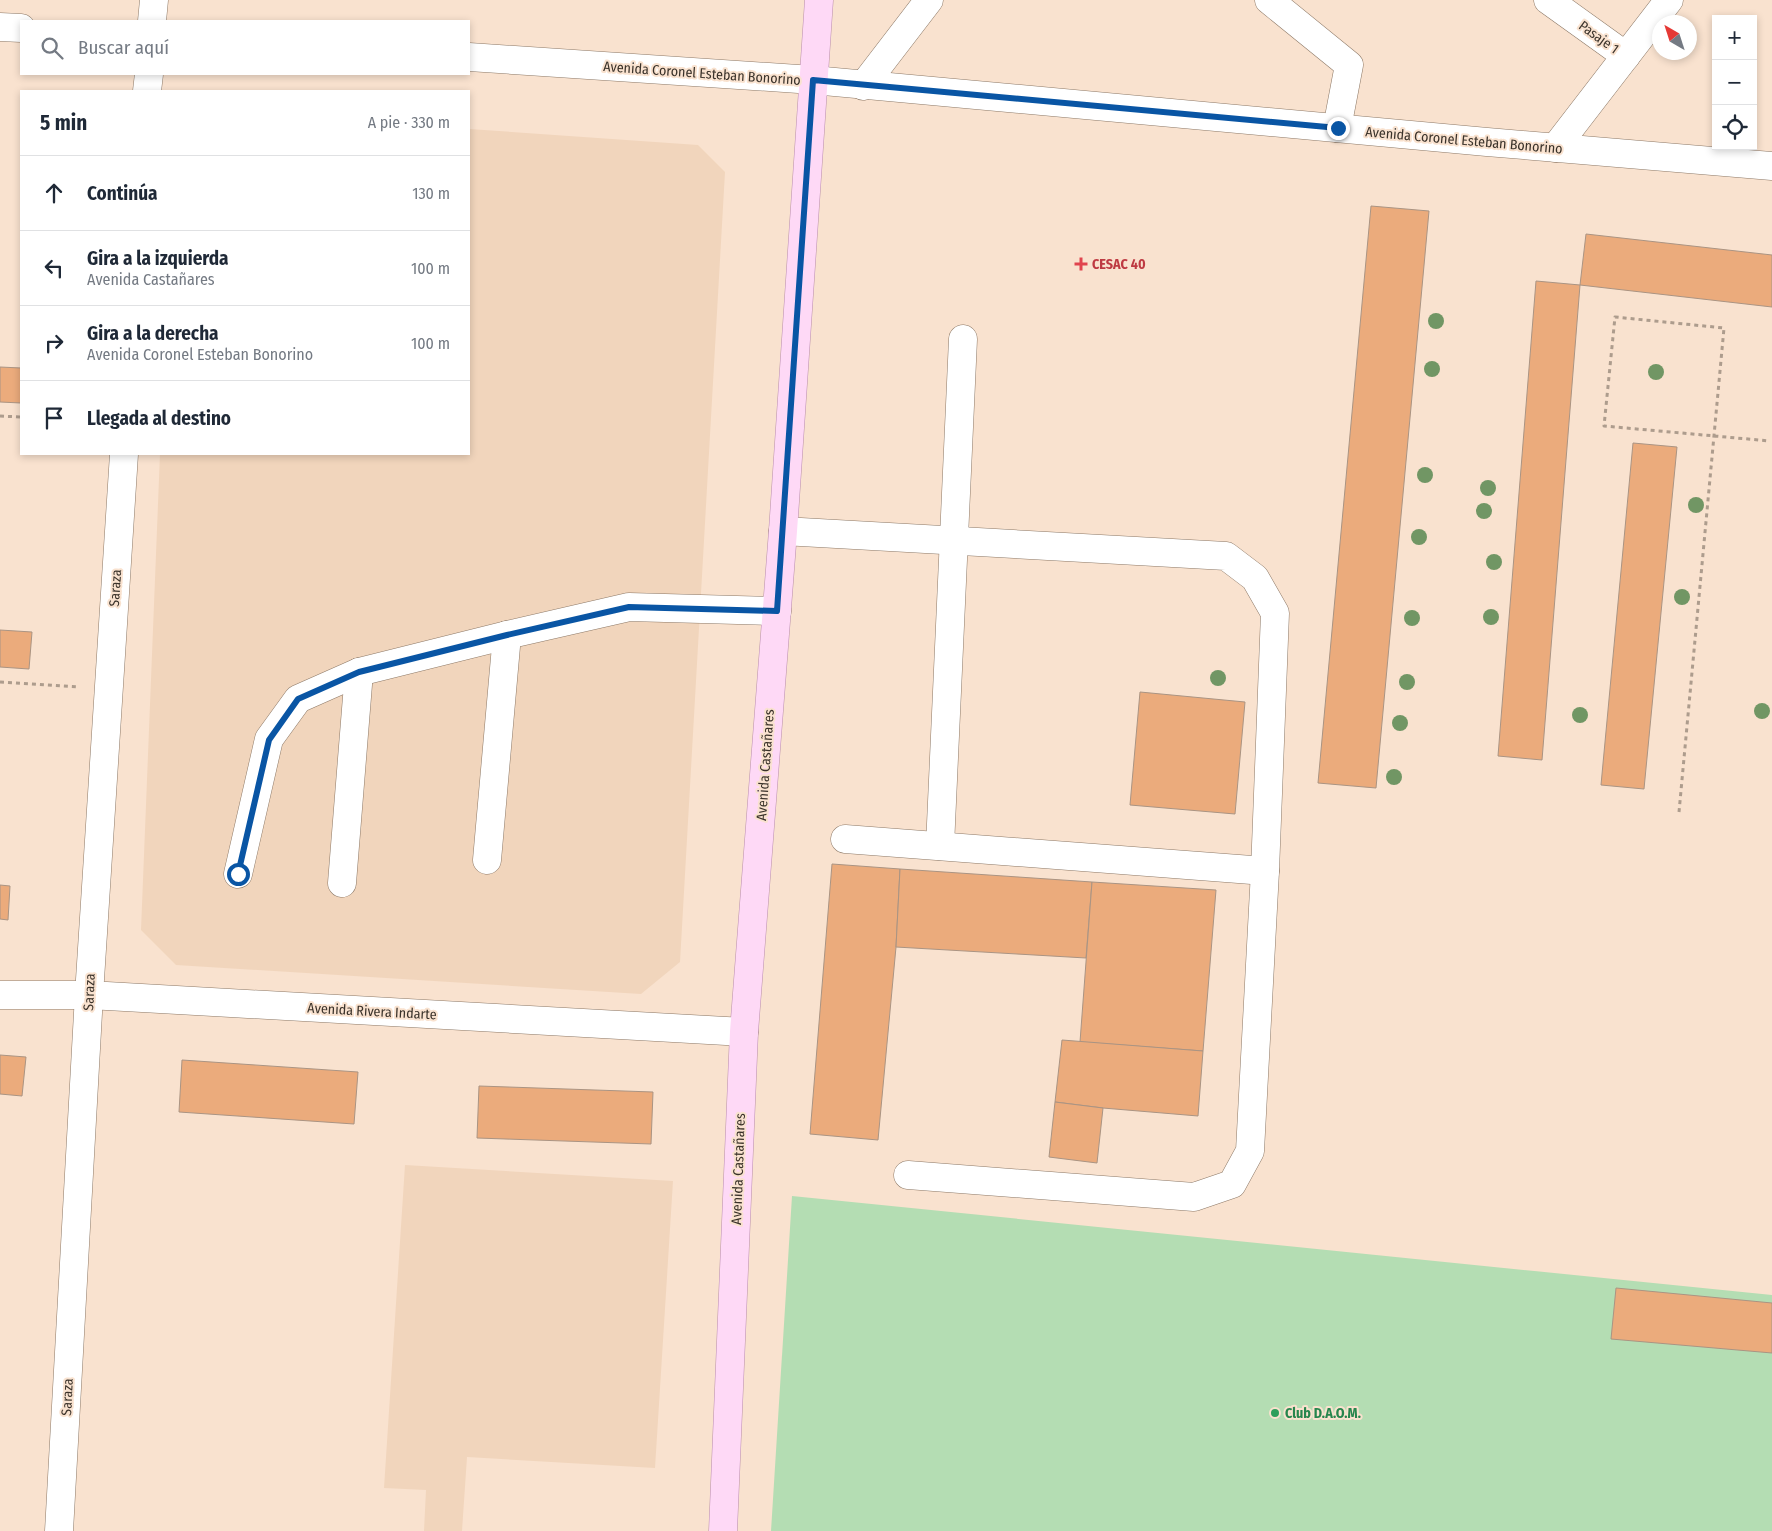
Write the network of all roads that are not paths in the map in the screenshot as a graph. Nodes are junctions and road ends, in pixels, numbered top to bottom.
1 (154, 0) edge
2 (819, 0) edge
3 (929, 0) edge
4 (1269, 0) edge
5 (1548, 0) edge
6 (1669, 0) edge
7 (152, 20) edge
8 (0, 27) edge
9 (20, 28) edge
10 (1626, 56) junction
11 (470, 57) edge
12 (148, 75) edge
13 (813, 80) junction
14 (863, 86) junction
15 (147, 90) edge
16 (1338, 128) junction
17 (1555, 148) junction
18 (1772, 166) edge
19 (963, 338) dead end
20 (124, 455) edge
21 (783, 531) junction
22 (954, 541) junction
23 (777, 611) junction
24 (507, 635) junction
25 (359, 672) junction
26 (845, 839) dead end
27 (940, 846) junction
28 (486, 860) dead end
29 (1265, 871) junction
30 (238, 874) dead end
31 (342, 883) dead end
32 (0, 995) edge
33 (89, 995) junction
34 (744, 1032) junction
35 (908, 1175) dead end
36 (60, 1531) edge
37 (723, 1531) edge

1 - 7 street
2 - 13 main road, Avenida Castañares
3 - 14 street
4 - 16 street
5 - 10 street, Pasaje 1
6 - 10 street
8 - 9 street
10 - 17 street
11 - 13 street, Avenida Coronel Esteban Bonorino
12 - 15 street
13 - 14 street, Avenida Coronel Esteban Bonorino
13 - 21 main road, Avenida Castañares
14 - 16 street, Avenida Coronel Esteban Bonorino
16 - 17 street, Avenida Coronel Esteban Bonorino
17 - 18 street, Avenida Coronel Esteban Bonorino
19 - 22 street
20 - 33 street, Saraza
21 - 22 street
21 - 23 main road, Avenida Castañares
22 - 27 street
22 - 29 street
23 - 24 street
23 - 34 main road, Avenida Castañares
24 - 25 street
24 - 28 street
25 - 30 street
25 - 31 street
26 - 27 street
27 - 29 street
29 - 35 street
32 - 33 street, Avenida Rivera Indarte
33 - 34 street, Avenida Rivera Indarte
33 - 36 street, Saraza
34 - 37 main road, Avenida Castañares

